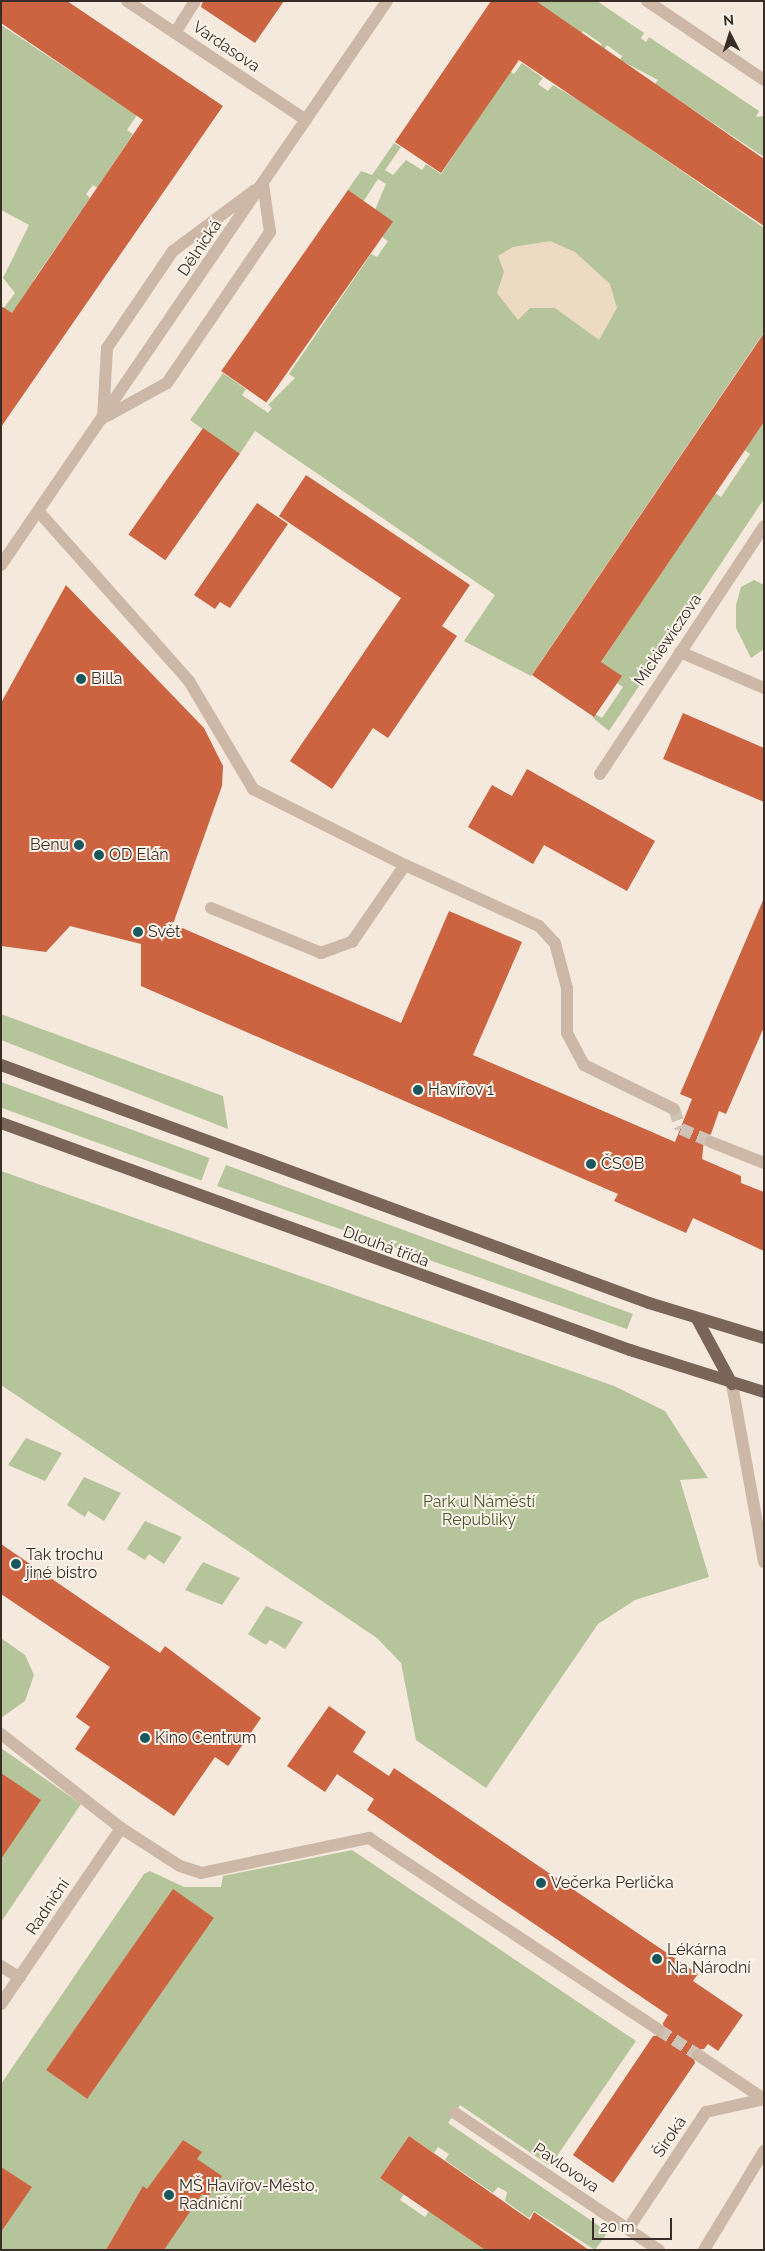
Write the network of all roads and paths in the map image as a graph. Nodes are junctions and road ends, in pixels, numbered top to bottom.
1 (128, 1) edge
2 (196, 1) edge
3 (387, 1) edge
4 (647, 1) edge
5 (175, 33) junction
6 (764, 80) edge
7 (306, 120) junction
8 (263, 184) junction
9 (104, 418) junction
10 (39, 512) junction
11 (764, 526) edge
12 (1, 565) edge
13 (680, 652) junction
14 (764, 688) edge
15 (600, 774) dead end
16 (405, 865) junction
17 (211, 908) dead end
18 (1, 1066) edge
19 (674, 1109) tunnel mouth
20 (1, 1123) edge
21 (711, 1142) tunnel mouth
22 (764, 1163) edge
23 (697, 1319) junction
24 (764, 1338) edge
25 (732, 1384) junction
26 (764, 1392) edge
27 (764, 1562) edge
28 (5, 1736) edge
29 (121, 1828) junction
30 (1, 1966) edge
31 (20, 1978) junction
32 (1, 2004) edge
33 (659, 2030) tunnel mouth
34 (698, 2055) tunnel mouth
35 (764, 2099) edge
36 (455, 2114) dead end
37 (764, 2151) edge
38 (628, 2229) junction
39 (659, 2250) edge
40 (704, 2250) edge

1 - 5 street, Vardasova
2 - 5 street
3 - 7 street, Dělnická
4 - 6 street
5 - 7 street, Vardasova
7 - 8 street, Dělnická
8 - 9 street, Dělnická
8 - 9 street
8 - 9 street
9 - 10 street, Dělnická
10 - 12 street, Dělnická
10 - 16 street
11 - 13 street, Mickiewiczova
13 - 14 street
13 - 15 street, Mickiewiczova
16 - 17 street
16 - 19 street
18 - 23 main road
20 - 25 main road, Dlouhá třída
21 - 22 street
23 - 24 main road
23 - 25 main road
25 - 26 main road, Dlouhá třída
25 - 27 street
28 - 29 street
29 - 31 street, Radniční
29 - 33 street
30 - 31 street
31 - 32 street, Radniční
34 - 35 street, Široká
35 - 38 street, Široká
36 - 38 street, Pavlovova
37 - 40 street
38 - 39 street, Pavlovova

